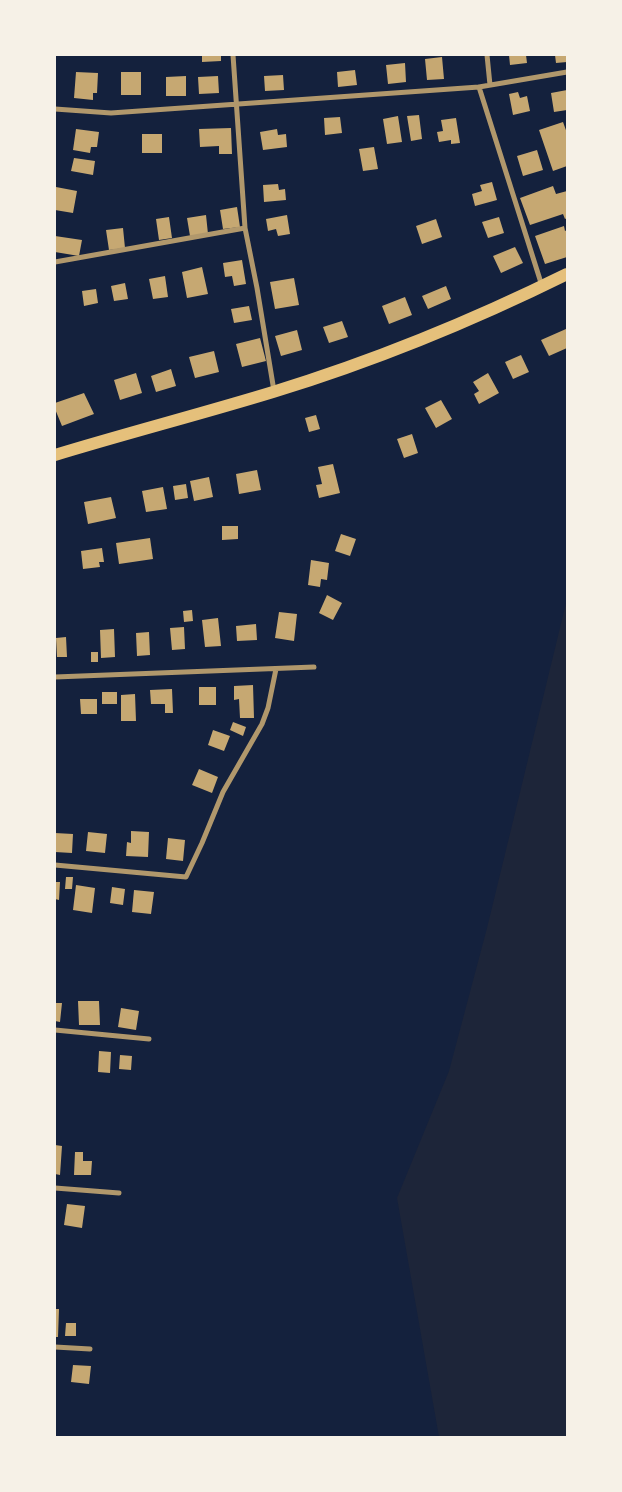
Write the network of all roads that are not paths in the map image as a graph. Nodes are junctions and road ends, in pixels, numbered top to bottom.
1 (233, 55) edge
2 (487, 55) edge
3 (567, 72) edge
4 (490, 85) junction
5 (479, 87) junction
6 (236, 103) junction
7 (55, 109) edge
8 (245, 228) junction
9 (55, 262) edge
10 (567, 274) edge
11 (542, 286) junction
12 (274, 392) junction
13 (55, 455) edge
14 (314, 668) dead end
15 (276, 669) junction
16 (55, 677) edge
17 (55, 865) edge
18 (55, 1030) edge
19 (149, 1040) dead end
20 (55, 1188) edge
21 (119, 1193) dead end
22 (55, 1348) edge
23 (90, 1349) dead end

1 - 6 street
2 - 4 street
3 - 4 street
4 - 5 street
5 - 6 street
5 - 11 street
6 - 7 street
6 - 8 street
8 - 9 street
8 - 12 street
10 - 11 main road
11 - 12 main road
12 - 13 main road
14 - 15 street
15 - 16 street
15 - 17 street
18 - 19 street
20 - 21 street
22 - 23 street

